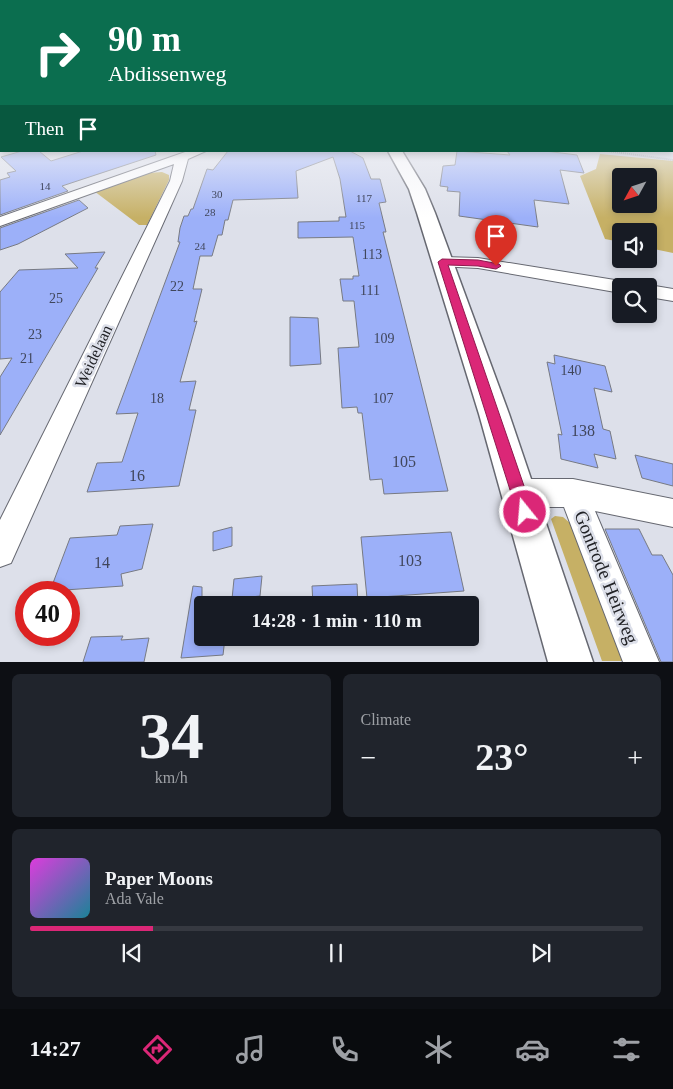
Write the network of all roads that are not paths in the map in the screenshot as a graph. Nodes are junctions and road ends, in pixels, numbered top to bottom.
1 (186, 157) edge
2 (190, 157) edge
3 (398, 157) edge
4 (0, 222) edge
5 (442, 262) junction
6 (612, 285) edge
7 (657, 293) edge
8 (673, 296) edge
9 (519, 493) junction
10 (573, 493) junction
11 (673, 513) edge
12 (0, 552) edge
13 (571, 662) edge
14 (641, 662) edge

1 - 4 street
2 - 12 street, Weidelaan
3 - 5 street
5 - 6 street
5 - 9 street
7 - 8 street
9 - 10 street
9 - 13 street
10 - 11 street
10 - 14 street, Gontrode Heirweg

